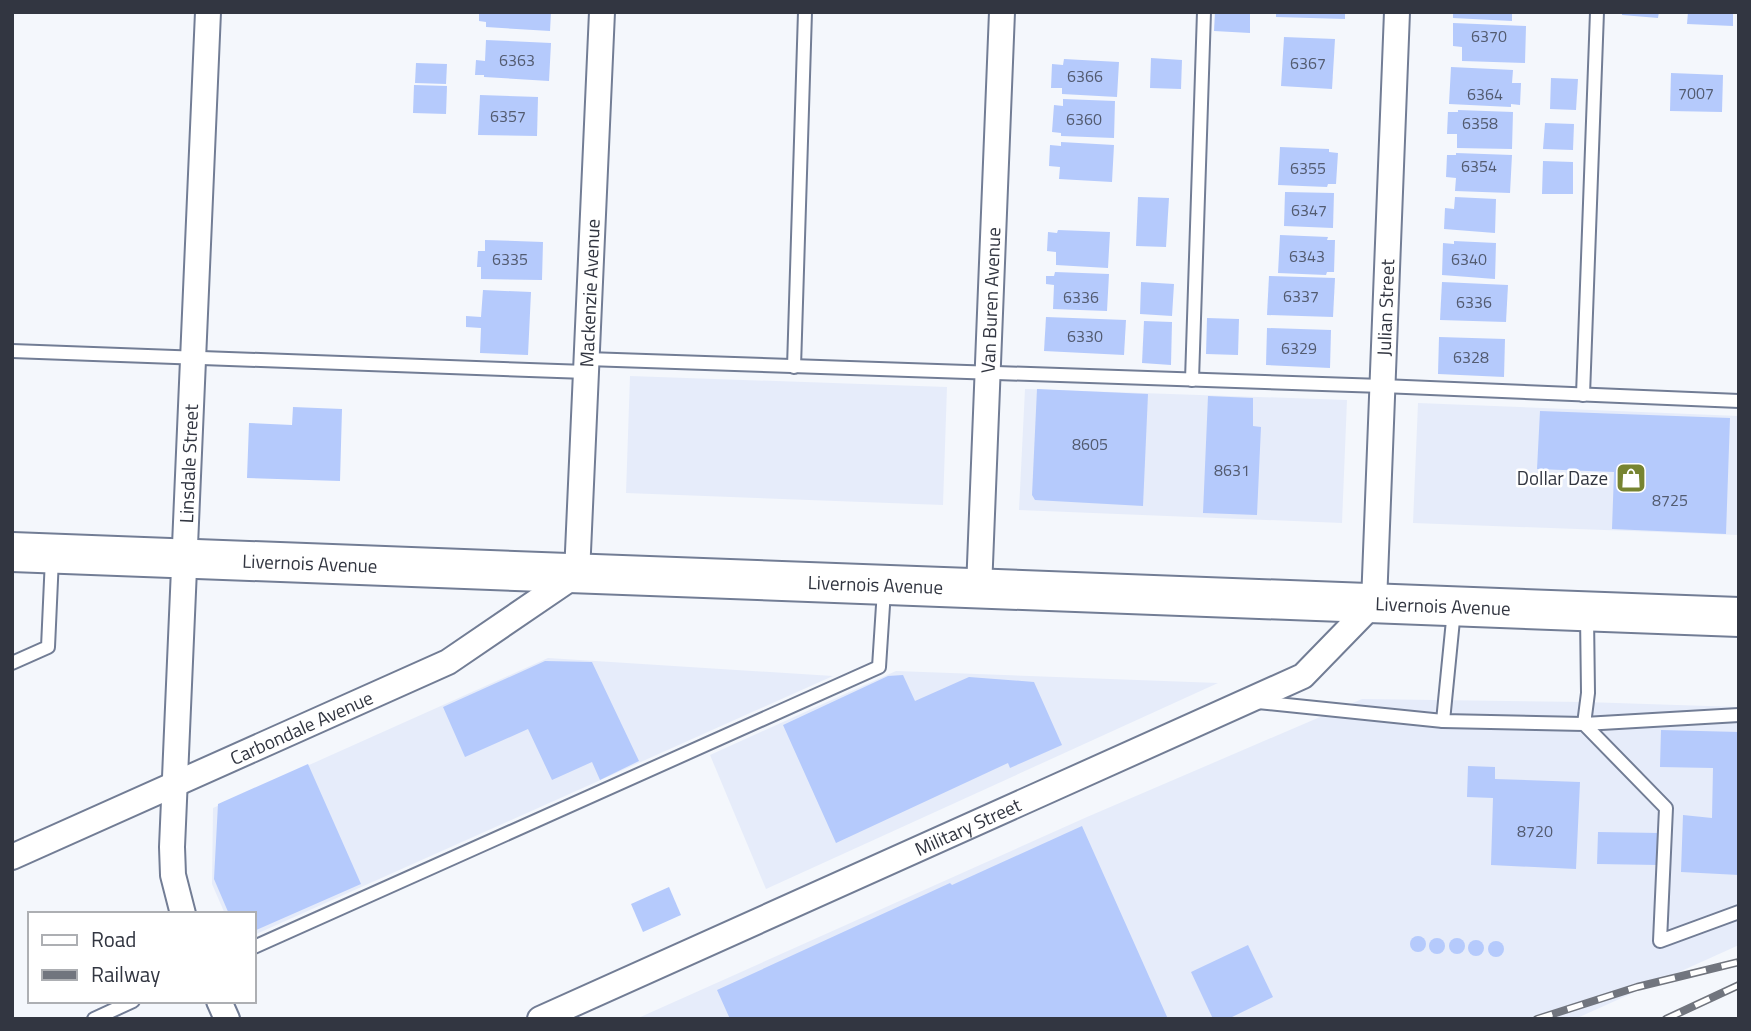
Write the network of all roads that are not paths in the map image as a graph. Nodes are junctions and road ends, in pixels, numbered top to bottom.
1 (208, 12) edge
2 (602, 12) edge
3 (805, 12) edge
4 (1002, 12) edge
5 (1204, 12) edge
6 (1397, 12) edge
7 (1597, 12) edge
8 (12, 351) edge
9 (194, 357) junction
10 (586, 366) junction
11 (794, 367) junction
12 (988, 373) junction
13 (1192, 380) junction
14 (1382, 386) junction
15 (1583, 395) junction
16 (1739, 401) edge
17 (12, 552) edge
18 (52, 554) junction
19 (185, 559) junction
20 (578, 574) junction
21 (885, 585) junction
22 (979, 589) junction
23 (1374, 603) junction
24 (1454, 607) junction
25 (1587, 612) junction
26 (1739, 617) edge
27 (12, 663) edge
28 (1248, 701) junction
29 (1739, 715) edge
30 (1443, 722) junction
31 (1584, 724) junction
32 (176, 783) junction
33 (12, 857) edge
34 (182, 912) edge
35 (1739, 912) edge
36 (256, 946) edge
37 (129, 1003) edge
38 (220, 1003) edge
39 (94, 1019) edge
40 (227, 1019) edge
41 (540, 1019) edge

1 - 9 street, Linsdale Street
2 - 10 street, Mackenzie Avenue
3 - 11 lane
4 - 12 street, Van Buren Avenue
5 - 13 lane
6 - 14 street, Julian Street
7 - 15 lane
8 - 9 lane
9 - 10 lane
9 - 19 street, Linsdale Street
10 - 11 lane
10 - 20 street, Mackenzie Avenue
11 - 12 lane
12 - 13 lane
12 - 22 street, Van Buren Avenue
13 - 14 lane
14 - 15 lane
14 - 23 street, Julian Street
15 - 16 lane
17 - 18 main road, Livernois Avenue
18 - 19 main road, Livernois Avenue
18 - 27 lane
19 - 20 main road, Livernois Avenue
19 - 32 street, Linsdale Street
20 - 21 main road, Livernois Avenue
20 - 32 street, Carbondale Avenue
21 - 22 main road, Livernois Avenue
21 - 36 lane
22 - 23 main road, Livernois Avenue
23 - 24 main road, Livernois Avenue
23 - 28 street, Military Street
24 - 25 main road, Livernois Avenue
24 - 30 lane
25 - 26 main road, Livernois Avenue
25 - 31 lane
28 - 30 lane
28 - 41 street, Military Street
29 - 31 lane
30 - 31 lane
31 - 35 lane
32 - 33 street, Carbondale Avenue
32 - 34 street, Linsdale Street
37 - 39 lane
38 - 40 street

